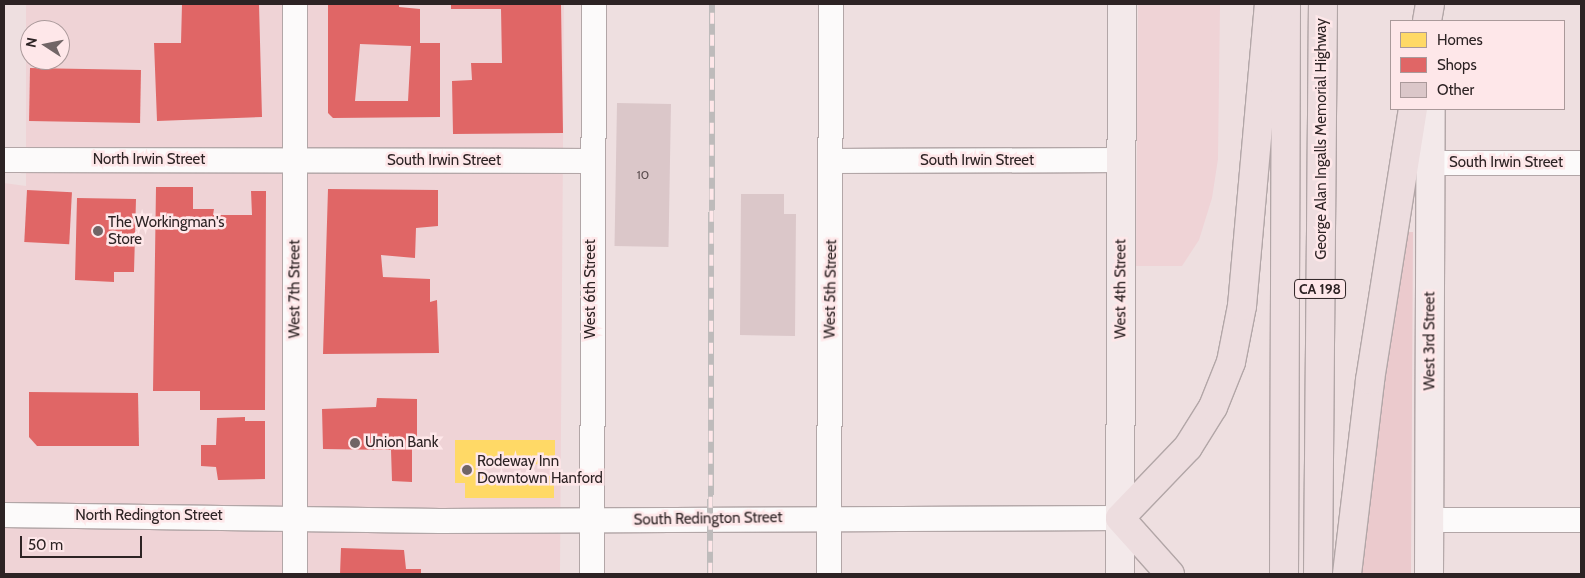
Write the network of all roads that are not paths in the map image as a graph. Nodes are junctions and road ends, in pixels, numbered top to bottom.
1 (295, 4) edge
2 (594, 4) edge
3 (831, 4) edge
4 (1122, 4) edge
5 (1269, 4) edge
6 (1286, 4) edge
7 (1322, 4) edge
8 (1431, 4) edge
9 (1427, 20) edge
10 (1431, 20) edge
11 (1413, 110) edge
12 (1431, 110) edge
13 (4, 160) edge
14 (295, 160) junction
15 (1122, 160) junction
16 (592, 161) junction
17 (832, 161) junction
18 (1431, 163) junction
19 (1581, 163) edge
20 (4, 515) edge
21 (295, 518) junction
22 (830, 518) junction
23 (1120, 518) junction
24 (1430, 520) junction
25 (1581, 520) edge
26 (591, 521) junction
27 (295, 574) edge
28 (592, 574) edge
29 (829, 574) edge
30 (1120, 574) edge
31 (1170, 574) edge
32 (1284, 574) edge
33 (1318, 574) edge
34 (1347, 574) edge
35 (1429, 574) edge

1 - 14 street, West 7th Street
2 - 16 street, West 6th Street
3 - 17 street, West 5th Street
4 - 15 main road, West 4th Street
5 - 23 highway
6 - 32 highway, CA 198
7 - 33 highway, George Alan Ingalls Memorial Highway / CA 198
8 - 9 highway
8 - 10 main road
11 - 34 highway
12 - 18 main road, West 3rd Street
13 - 14 street, North Irwin Street
14 - 16 street, South Irwin Street
14 - 21 street, West 7th Street
15 - 17 street, South Irwin Street
15 - 23 main road, West 4th Street
16 - 26 street, West 6th Street
17 - 22 street, West 5th Street
18 - 19 street, South Irwin Street
18 - 24 main road, West 3rd Street
20 - 21 street, North Redington Street
21 - 26 street, South Redington Street
21 - 27 street, West 7th Street
22 - 23 street, South Redington Street
22 - 26 street, South Redington Street
22 - 29 street, West 5th Street
23 - 30 main road, West 4th Street
23 - 31 highway
24 - 25 street
24 - 35 main road, West 3rd Street
26 - 28 street, West 6th Street

